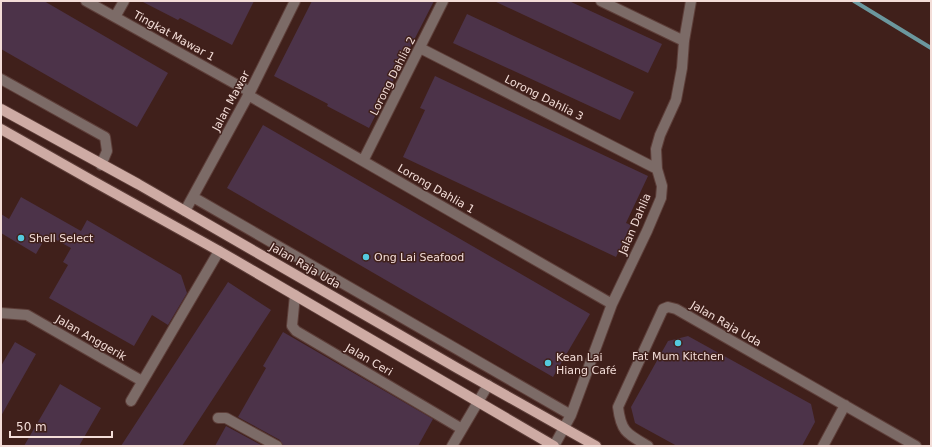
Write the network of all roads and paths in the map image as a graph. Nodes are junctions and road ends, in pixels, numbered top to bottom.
1 (86, 1) edge
2 (124, 1) edge
3 (295, 1) edge
4 (443, 1) edge
5 (601, 1) edge
6 (691, 1) edge
7 (115, 17) junction
8 (684, 41) junction
9 (420, 48) junction
10 (1, 79) edge
11 (249, 94) junction
12 (1, 109) edge
13 (1, 129) edge
14 (363, 161) junction
15 (101, 165) junction
16 (657, 169) junction
17 (193, 197) junction
18 (185, 211) junction
19 (219, 251) junction
20 (295, 295) junction
21 (612, 304) junction
22 (1, 313) edge
23 (142, 381) junction
24 (488, 386) junction
25 (131, 401) dead end
26 (478, 403) junction
27 (845, 405) junction
28 (571, 415) junction
29 (218, 418) dead end
30 (564, 428) junction
31 (462, 429) junction
32 (277, 446) edge
33 (452, 446) edge
34 (554, 446) edge
35 (596, 446) edge
36 (648, 446) edge
37 (823, 446) edge
38 (916, 446) edge

1 - 7 street, Tingkat Mawar 1
2 - 7 street
3 - 11 street, Jalan Mawar
4 - 9 street, Lorong Dahlia 2
5 - 8 street
6 - 8 street, Jalan Dahlia
7 - 11 street, Tingkat Mawar 1
8 - 16 street, Jalan Dahlia
9 - 14 street, Lorong Dahlia 2
9 - 16 street, Lorong Dahlia 3
10 - 15 street
11 - 14 street, Lorong Dahlia 1
11 - 17 street, Jalan Mawar
12 - 15 main road, Jalan Raja Uda
13 - 19 main road
14 - 21 street, Lorong Dahlia 1
15 - 18 main road, Jalan Raja Uda
16 - 21 street, Jalan Dahlia
17 - 18 street, Jalan Mawar
17 - 28 street
18 - 24 main road, Jalan Raja Uda
19 - 20 main road
19 - 23 street
20 - 26 main road
20 - 31 street, Jalan Ceri
21 - 28 street, Jalan Dahlia
22 - 23 street, Jalan Anggerik
23 - 25 street
24 - 26 street
24 - 30 main road, Jalan Raja Uda
26 - 31 street
26 - 34 main road
27 - 36 street, Jalan Raja Uda
27 - 37 street
27 - 38 street, Jalan Raja Uda
28 - 30 street, Jalan Dahlia
29 - 32 street
30 - 34 street, Jalan Dahlia
30 - 35 main road, Jalan Raja Uda
31 - 33 street

